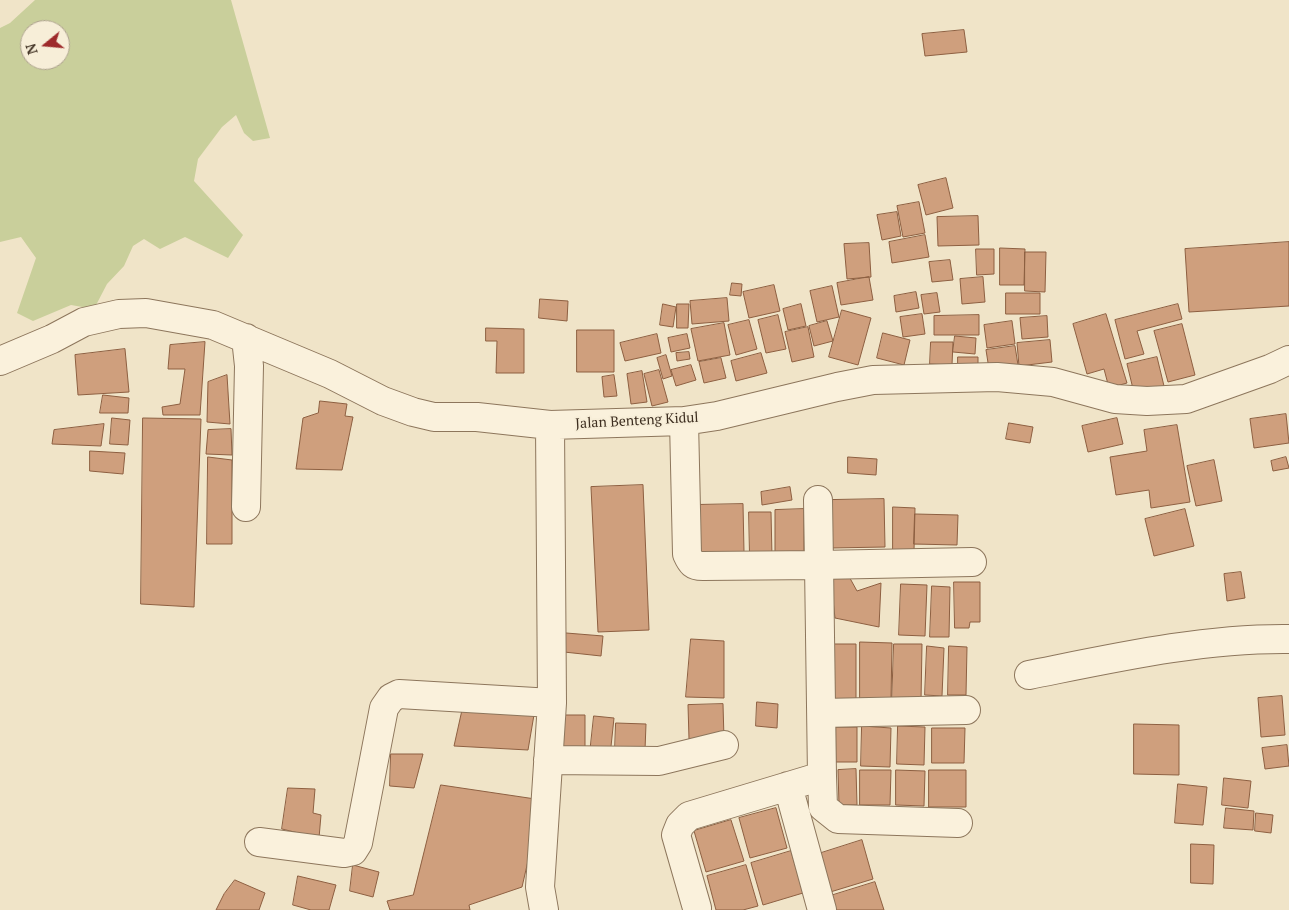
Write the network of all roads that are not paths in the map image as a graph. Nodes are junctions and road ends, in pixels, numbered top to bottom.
1 (246, 338) junction
2 (1289, 360) edge
3 (0, 361) edge
4 (684, 421) junction
5 (550, 425) junction
6 (818, 500) dead end
7 (246, 507) dead end
8 (972, 562) dead end
9 (819, 565) junction
10 (1289, 639) edge
11 (1029, 675) dead end
12 (552, 703) junction
13 (966, 710) dead end
14 (822, 713) junction
15 (724, 745) dead end
16 (548, 760) junction
17 (822, 776) junction
18 (788, 786) junction
19 (958, 823) dead end
20 (259, 842) dead end
21 (698, 908) dead end
22 (544, 910) edge
23 (822, 910) edge

1 - 3 street, Jalan Benteng Kidul
1 - 5 street, Jalan Benteng Kidul
1 - 7 street
2 - 4 street, Jalan Benteng Kidul
4 - 5 street, Jalan Benteng Kidul
4 - 9 street
5 - 12 street
6 - 9 street
8 - 9 street
9 - 14 street
10 - 11 street
12 - 16 street
12 - 20 street
13 - 14 street
14 - 17 street
15 - 16 street
16 - 22 street
17 - 18 street
17 - 19 street
18 - 21 street
18 - 23 street

